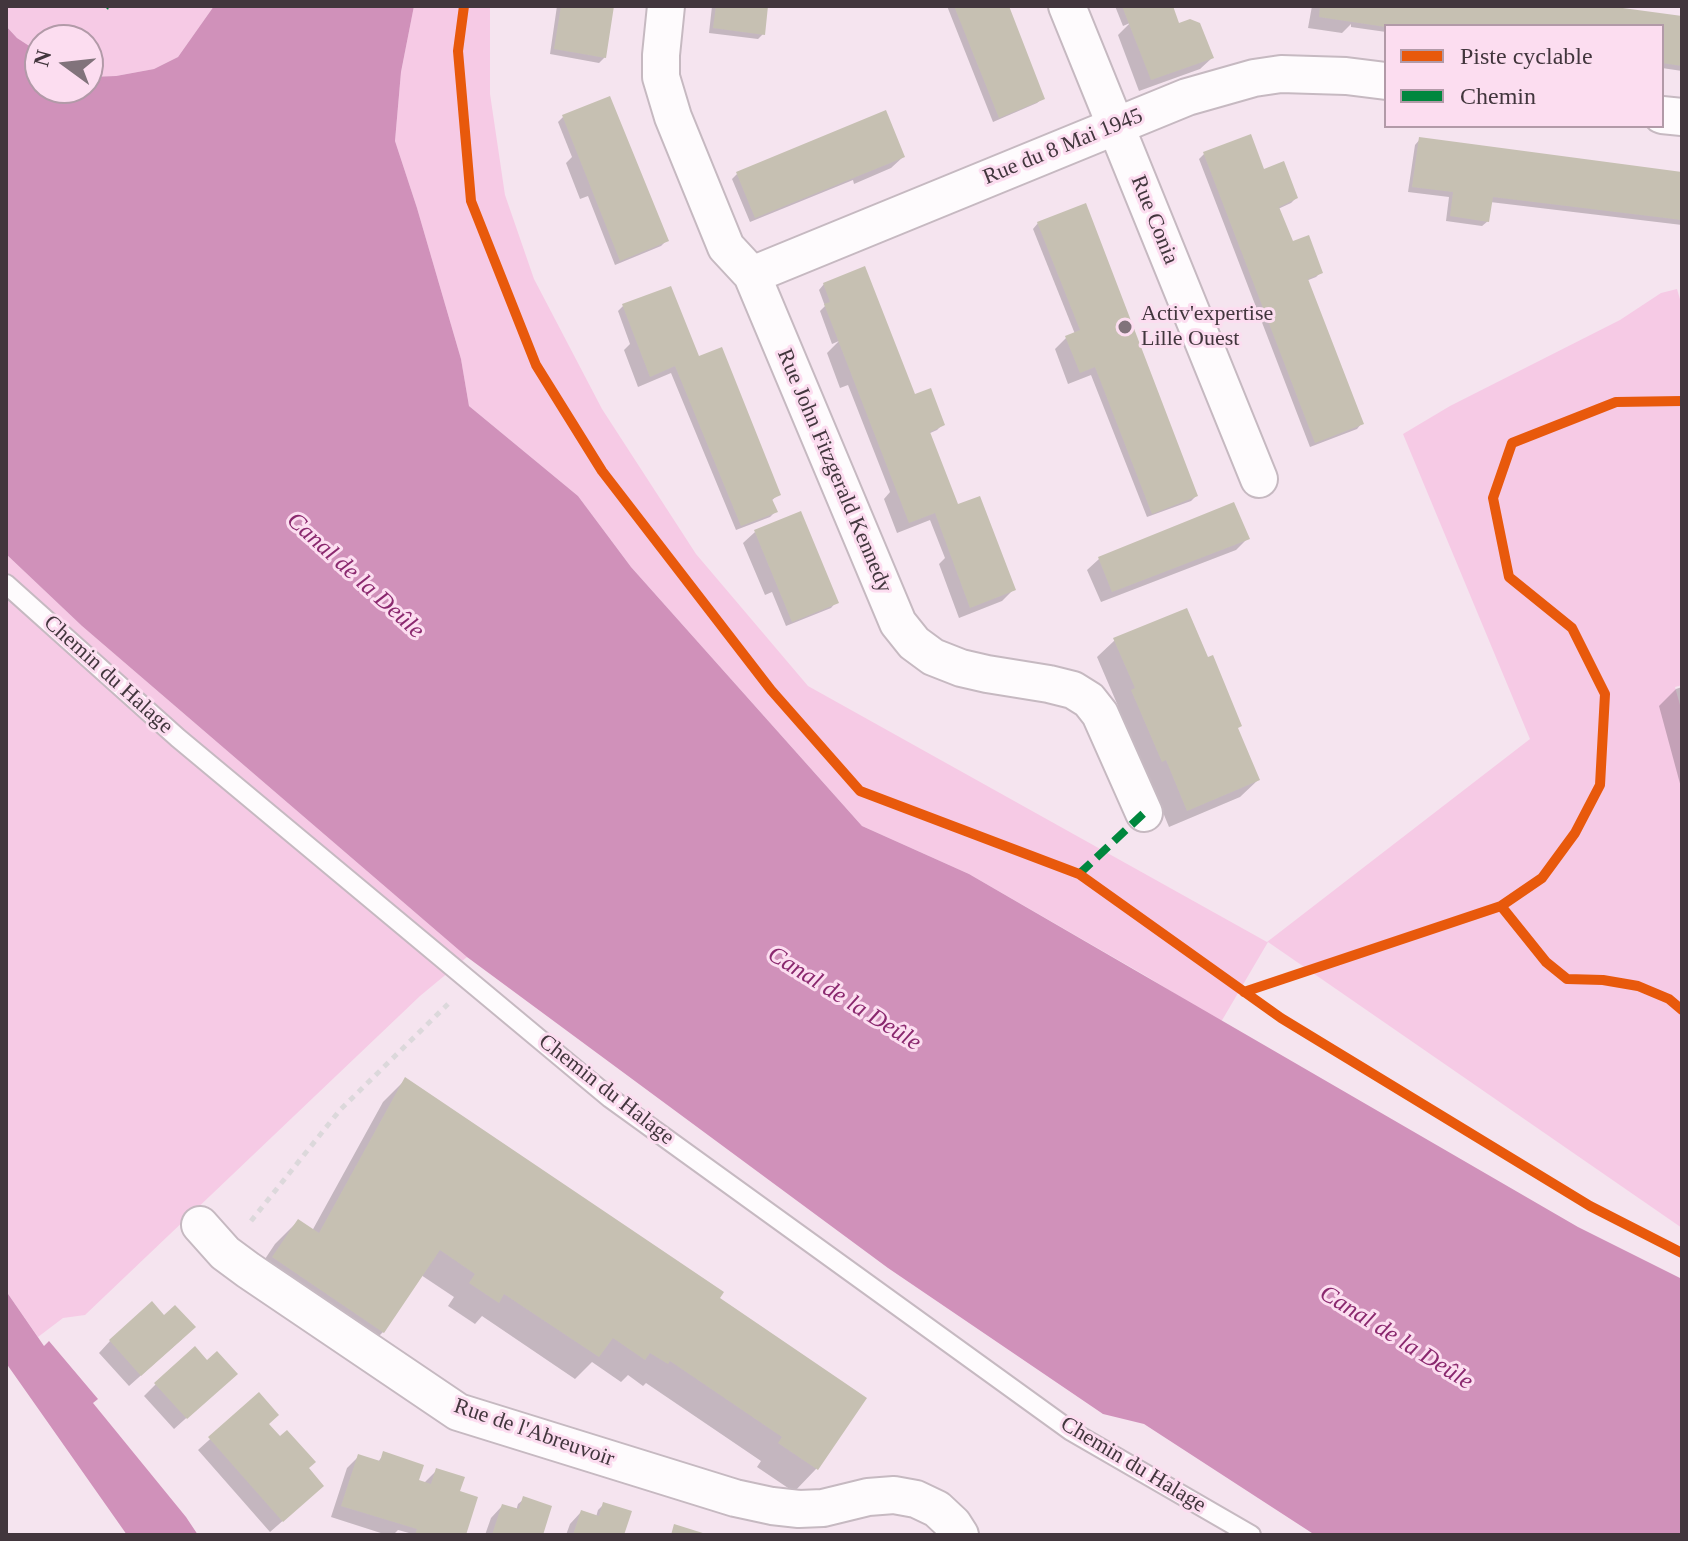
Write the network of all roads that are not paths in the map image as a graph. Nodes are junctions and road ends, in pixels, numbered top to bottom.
1 (666, 6) edge
2 (1067, 6) edge
3 (1384, 81) edge
4 (1115, 125) junction
5 (752, 275) junction
6 (1259, 479) dead end
7 (6, 584) edge
8 (1144, 813) dead end
9 (200, 1225) dead end
10 (822, 1522) edge
11 (960, 1535) edge
12 (1251, 1535) edge

1 - 5 street, Rue John Fitzgerald Kennedy
2 - 4 street, Rue Conia
3 - 4 street, Rue du 8 Mai 1945
4 - 5 street, Rue du 8 Mai 1945
4 - 6 street, Rue Conia
5 - 8 street, Rue John Fitzgerald Kennedy
7 - 12 lane, Chemin du Halage
9 - 10 street, Rue de l'Abreuvoir
10 - 11 street, Rue de l'Abreuvoir

